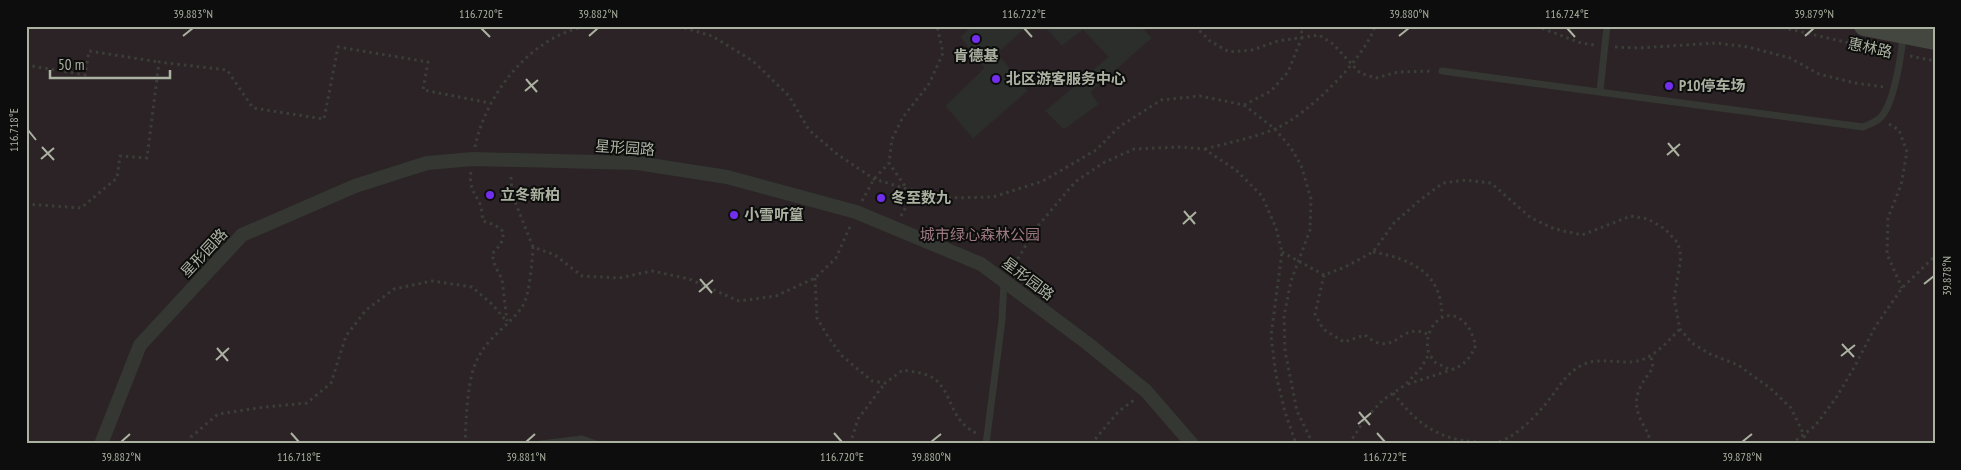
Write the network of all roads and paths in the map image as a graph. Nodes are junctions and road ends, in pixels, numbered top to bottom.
1 (678, 26) edge
2 (937, 26) edge
3 (1195, 26) edge
4 (1301, 26) edge
5 (1375, 26) edge
6 (1536, 26) edge
7 (1607, 26) edge
8 (1776, 26) edge
9 (1864, 26) edge
10 (1302, 37) junction
11 (1935, 40) edge
12 (1902, 45) junction
13 (1605, 47) junction
14 (1935, 61) edge
15 (159, 62) junction
16 (1353, 64) junction
17 (26, 65) edge
18 (1442, 71) joint
19 (1893, 88) junction
20 (1600, 91) junction
21 (490, 103) dead end
22 (1244, 105) junction
23 (1880, 119) junction
24 (1275, 129) junction
25 (1204, 149) junction
26 (889, 163) junction
27 (512, 177) dead end
28 (874, 179) junction
29 (907, 189) junction
30 (26, 204) edge
31 (856, 212) junction
32 (894, 228) junction
33 (533, 247) junction
34 (1282, 252) junction
35 (1373, 252) junction
36 (1935, 256) edge
37 (1299, 260) junction
38 (1324, 275) junction
39 (815, 278) junction
40 (1004, 281) junction
41 (1902, 288) junction
42 (1442, 317) junction
43 (507, 322) junction
44 (1680, 329) junction
45 (1428, 334) junction
46 (1428, 354) junction
47 (1651, 356) junction
48 (1451, 370) junction
49 (885, 383) junction
50 (1405, 385) junction
51 (1146, 391) junction
52 (1394, 393) junction
53 (1804, 435) junction
54 (986, 441) edge
55 (101, 444) edge
56 (191, 444) edge
57 (466, 444) edge
58 (540, 444) edge
59 (596, 444) edge
60 (850, 444) edge
61 (1091, 444) edge
62 (1192, 444) edge
63 (1296, 444) edge
64 (1313, 444) edge
65 (1349, 444) edge
66 (1650, 444) edge
67 (1791, 444) edge
68 (1806, 444) edge

1 - 28 path
2 - 26 path
3 - 10 path
4 - 10 path
5 - 16 path
6 - 13 path
7 - 13 lane
8 - 12 path, 惠林路
9 - 12 main road, 惠林路
10 - 16 path
10 - 22 path
11 - 12 main road, 惠林路
12 - 14 path, 惠林路
12 - 19 lane
13 - 19 path
13 - 20 lane
15 - 17 path
15 - 21 path
15 - 30 path
16 - 18 path
16 - 24 path
18 - 20 lane
19 - 23 lane
20 - 23 lane
22 - 24 path
22 - 29 path
23 - 41 path
24 - 25 path
24 - 37 path
25 - 34 path
25 - 40 path
26 - 28 path
26 - 29 path
27 - 33 path
28 - 29 path
28 - 31 path
29 - 32 path
31 - 32 street, 星形园路
31 - 39 path
31 - 55 street, 星形园路
32 - 40 street, 星形园路
33 - 39 path
33 - 43 path
34 - 37 path
34 - 63 path
35 - 38 path
35 - 42 path
35 - 44 path
36 - 41 path
37 - 38 path
37 - 64 path
38 - 45 path
39 - 49 path
40 - 51 street, 星形园路
40 - 54 lane
41 - 53 path
42 - 45 path
42 - 48 path
43 - 56 path
43 - 57 path
44 - 47 path
44 - 53 path
45 - 46 path
46 - 48 path
46 - 50 path
47 - 52 path
47 - 66 path
48 - 50 path
49 - 54 path
49 - 60 path
50 - 52 path
51 - 61 path
51 - 62 street, 星形园路
52 - 65 path
53 - 67 path
53 - 68 path
58 - 59 lane

